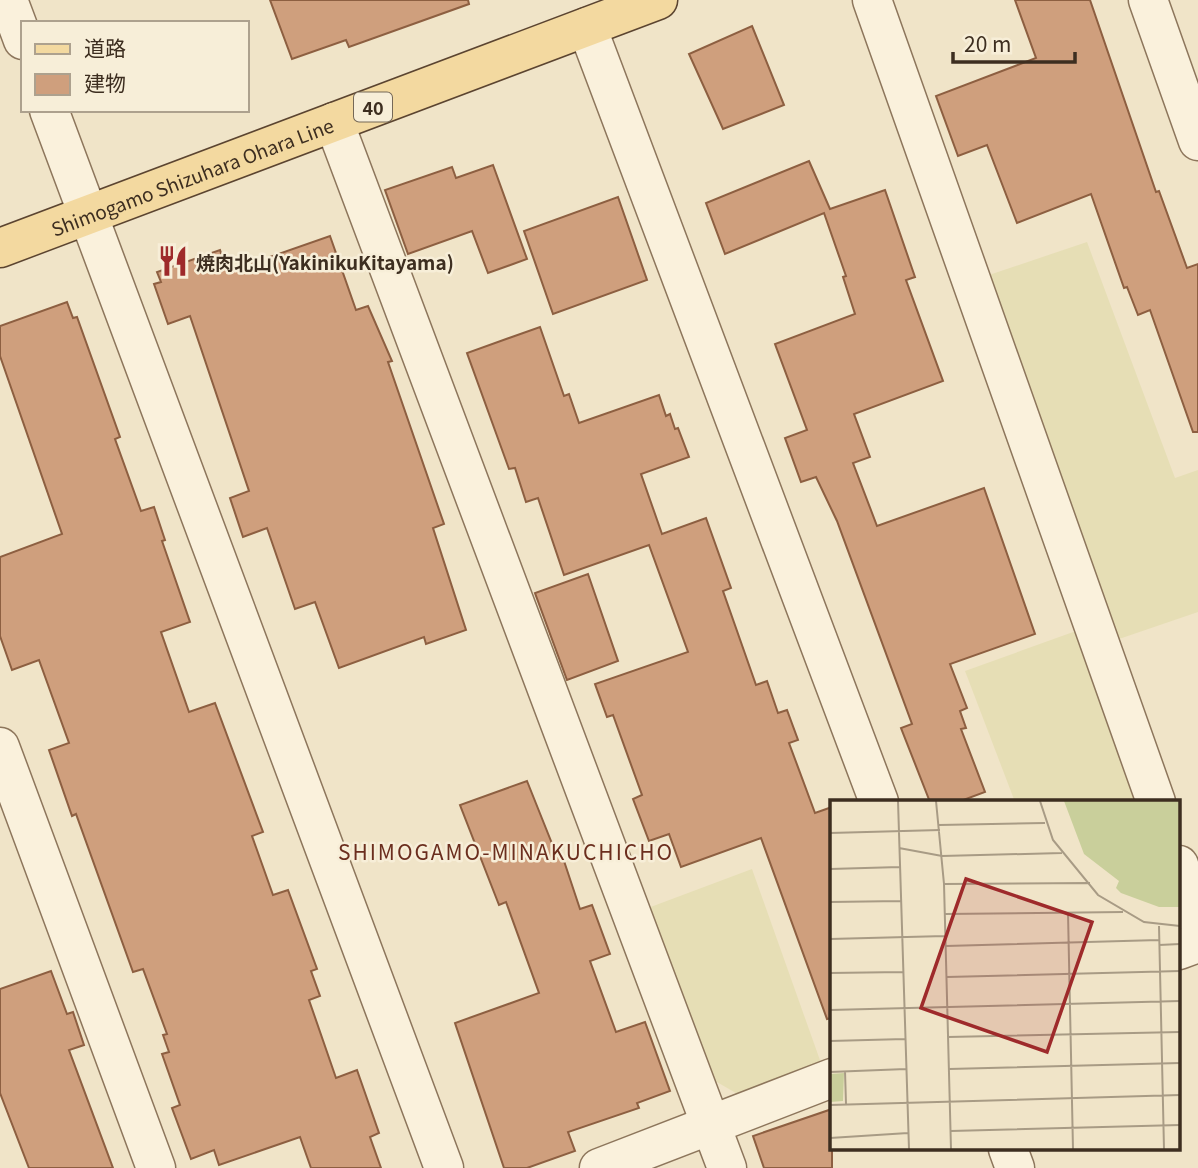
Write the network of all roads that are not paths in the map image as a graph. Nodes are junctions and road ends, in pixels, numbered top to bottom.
1 (8, 0) edge
2 (658, 0) edge
3 (872, 0) edge
4 (1148, 0) edge
5 (587, 27) junction
6 (21, 35) edge
7 (50, 112) edge
8 (334, 122) junction
9 (1198, 141) edge
10 (89, 214) junction
11 (0, 248) edge
12 (0, 747) edge
13 (878, 800) edge
14 (1155, 800) edge
15 (1180, 868) edge
16 (1198, 920) edge
17 (1198, 943) edge
18 (1180, 950) edge
19 (830, 1078) edge
20 (711, 1126) junction
21 (1008, 1150) edge
22 (156, 1168) edge
23 (444, 1168) edge
24 (599, 1168) edge
25 (727, 1168) edge
26 (1015, 1168) edge

1 - 6 street
2 - 5 main road, Shimogamo Shizuhara Ohara Line / 40
3 - 14 street
4 - 9 street
5 - 8 main road, Shimogamo Shizuhara Ohara Line / 40
5 - 13 street
7 - 10 street
8 - 10 main road, Shimogamo Shizuhara Ohara Line / 40
8 - 20 street
10 - 11 main road, Shimogamo Shizuhara Ohara Line / 40
10 - 23 street
12 - 22 street
15 - 16 street
17 - 18 street
19 - 20 street
20 - 24 street
20 - 25 street
21 - 26 street

